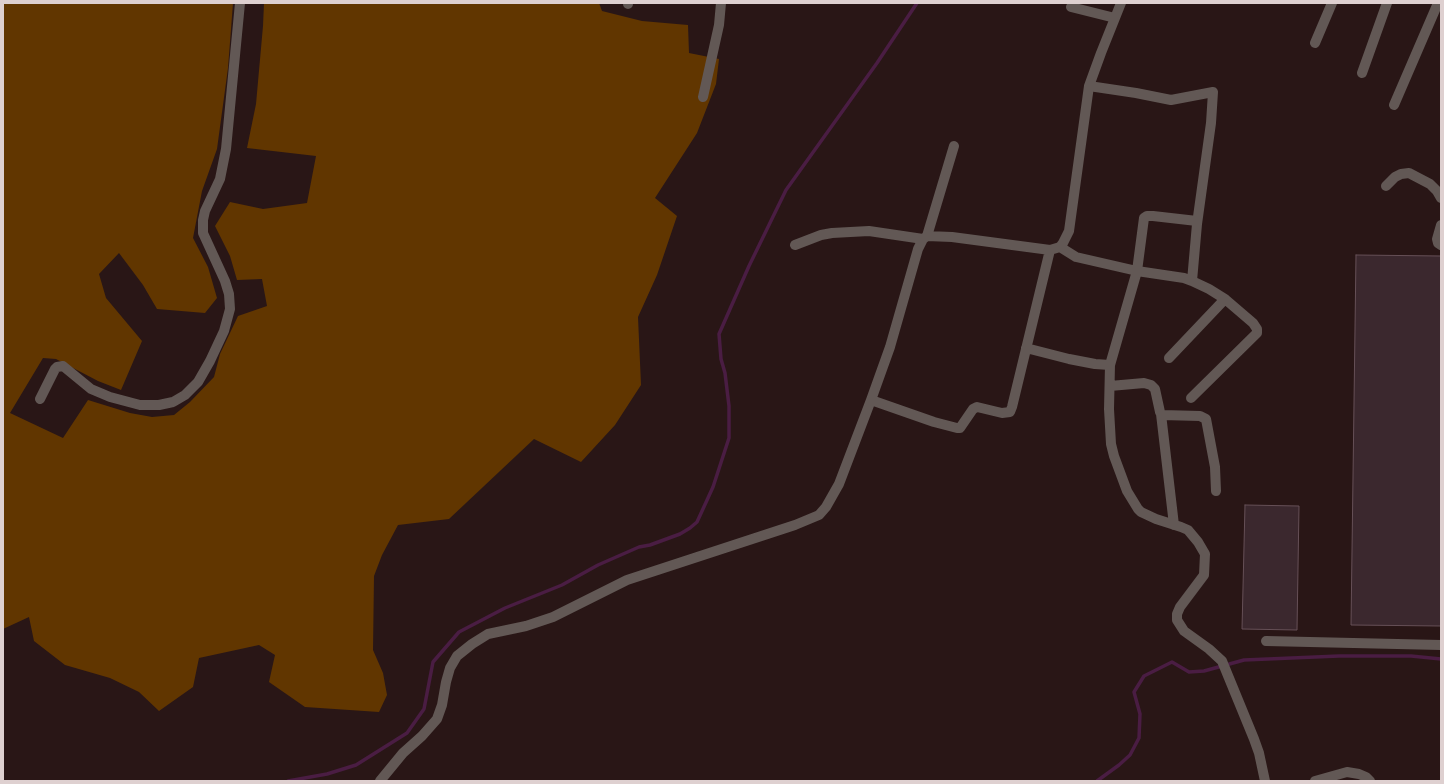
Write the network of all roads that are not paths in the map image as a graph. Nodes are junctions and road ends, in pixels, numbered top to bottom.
1 (240, 3) edge
2 (721, 3) edge
3 (1121, 3) edge
4 (1332, 3) edge
5 (1387, 3) edge
6 (1438, 3) edge
7 (1071, 7) dead end
8 (1115, 18) junction
9 (1315, 43) dead end
10 (1362, 73) dead end
11 (1089, 86) junction
12 (703, 97) dead end
13 (1394, 105) dead end
14 (954, 146) dead end
15 (1386, 186) dead end
16 (1441, 198) edge
17 (1197, 221) junction
18 (1441, 225) edge
19 (925, 237) junction
20 (795, 244) dead end
21 (1441, 246) edge
22 (1055, 249) junction
23 (1137, 271) junction
24 (1192, 281) junction
25 (1225, 299) junction
26 (1026, 348) junction
27 (1169, 358) dead end
28 (1110, 365) junction
29 (1110, 386) junction
30 (1191, 398) dead end
31 (40, 399) dead end
32 (871, 400) junction
33 (1161, 414) junction
34 (1216, 491) dead end
35 (1174, 525) junction
36 (1266, 641) dead end
37 (1441, 645) edge
38 (380, 781) edge
39 (1265, 781) edge
40 (1315, 781) edge
41 (1370, 781) edge

1 - 31 street
2 - 12 street
3 - 8 street
4 - 9 street
5 - 10 street
6 - 13 street
7 - 8 street
8 - 11 street
11 - 17 street
11 - 22 street
14 - 19 street
15 - 16 street
17 - 23 street
17 - 24 street
18 - 21 street
19 - 20 street
19 - 22 street
19 - 32 street
22 - 23 street
22 - 26 street
23 - 24 street
23 - 28 street
24 - 25 street
25 - 27 street
25 - 30 street
26 - 28 street
26 - 32 street
28 - 29 street
29 - 33 street
29 - 35 street
32 - 38 street
33 - 34 street
33 - 35 street
35 - 39 street
36 - 37 street
40 - 41 street

